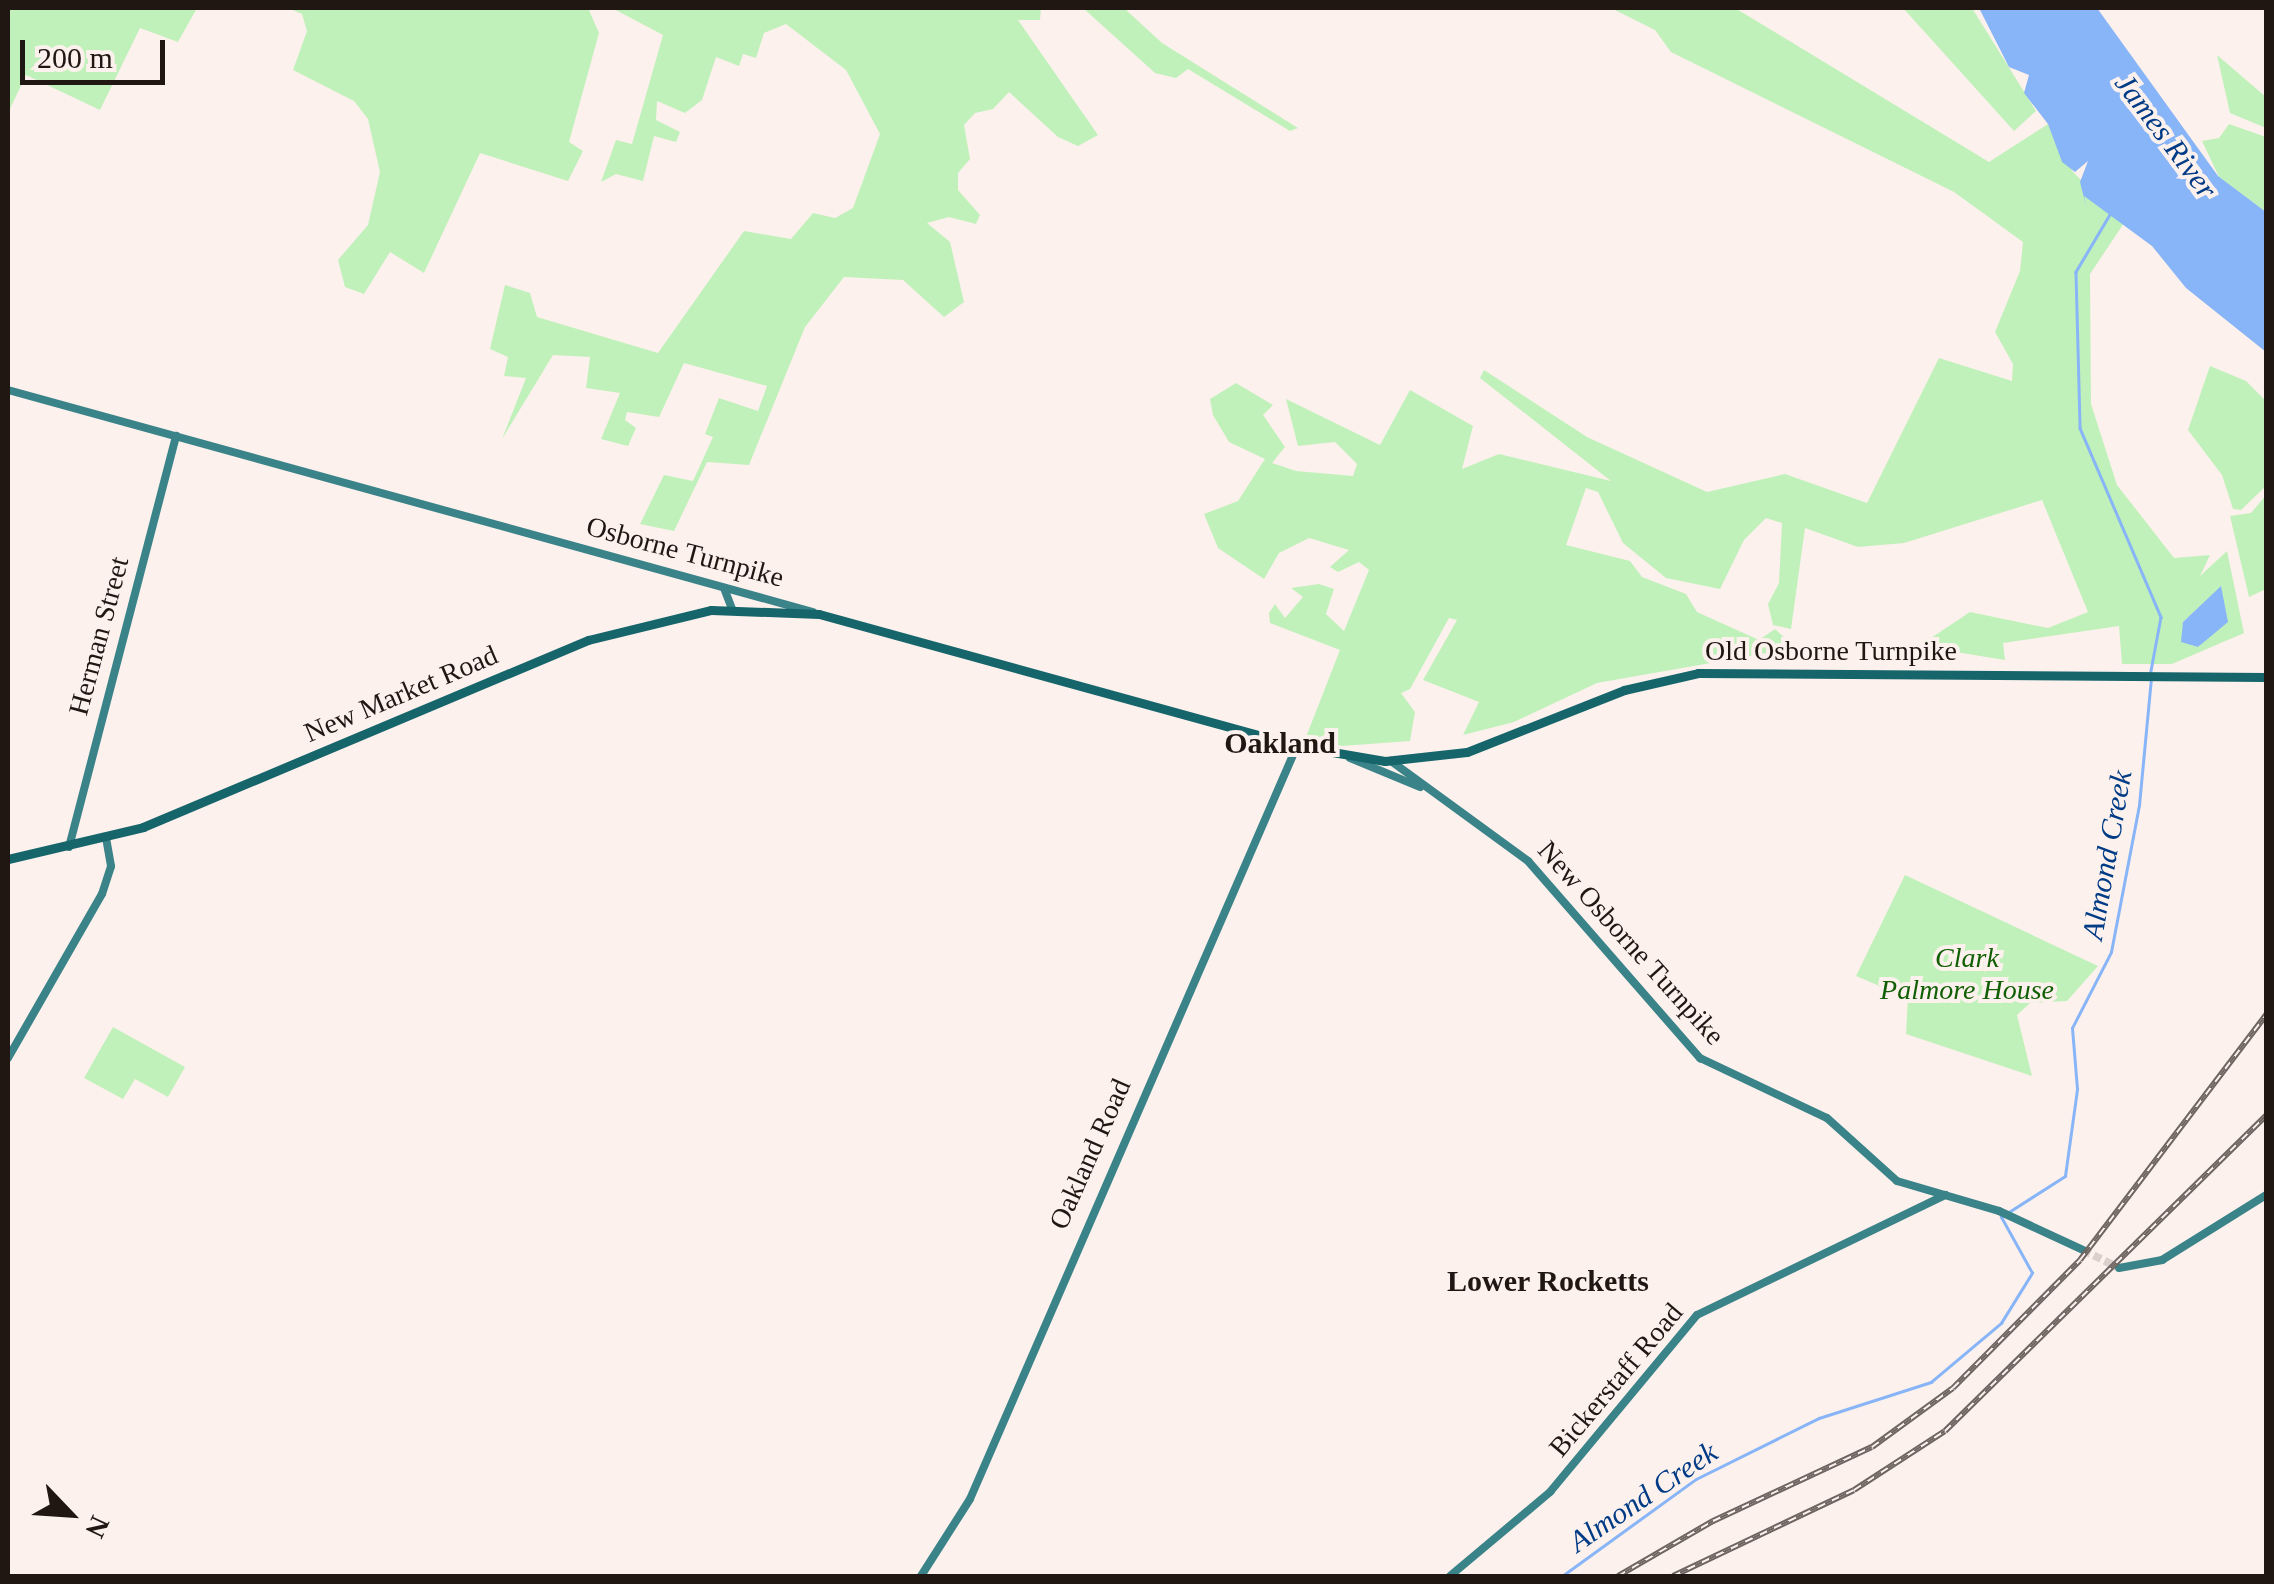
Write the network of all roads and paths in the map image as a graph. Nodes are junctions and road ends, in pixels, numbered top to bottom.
1 (8, 390) edge
2 (176, 436) junction
3 (716, 584) junction
4 (769, 597) junction
5 (732, 609) junction
6 (767, 609) junction
7 (820, 614) junction
8 (2266, 678) edge
9 (1297, 746) junction
10 (1350, 758) junction
11 (1391, 762) junction
12 (1408, 762) junction
13 (1412, 778) junction
14 (1435, 794) junction
15 (106, 839) junction
16 (69, 848) junction
17 (8, 860) edge
18 (8, 1058) edge
19 (2266, 1195) edge
20 (1945, 1196) junction
21 (2084, 1249) tunnel mouth
22 (2121, 1267) tunnel mouth
23 (920, 1576) edge
24 (1450, 1576) edge

1 - 2 street, Osborne Turnpike
2 - 3 street, Osborne Turnpike
2 - 16 street, Herman Street
3 - 4 street, Osborne Turnpike
3 - 5 street
4 - 6 street
4 - 7 street, Osborne Turnpike
5 - 6 main road, New Market Road
5 - 15 main road, New Market Road
6 - 7 main road, New Market Road
7 - 9 main road, Osborne Turnpike
8 - 12 main road, Old Osborne Turnpike
9 - 10 main road, Osborne Turnpike
9 - 23 street, Oakland Road
10 - 11 main road, Old Osborne Turnpike
10 - 14 street, New Osborne Turnpike
11 - 12 main road, Old Osborne Turnpike
11 - 13 street, New Osborne Turnpike
12 - 13 street
13 - 14 street, New Osborne Turnpike
14 - 20 street, New Osborne Turnpike
15 - 16 main road, New Market Road
15 - 18 street
16 - 17 main road, New Market Road
19 - 22 street
20 - 21 street, New Osborne Turnpike
20 - 24 street, Bickerstaff Road

